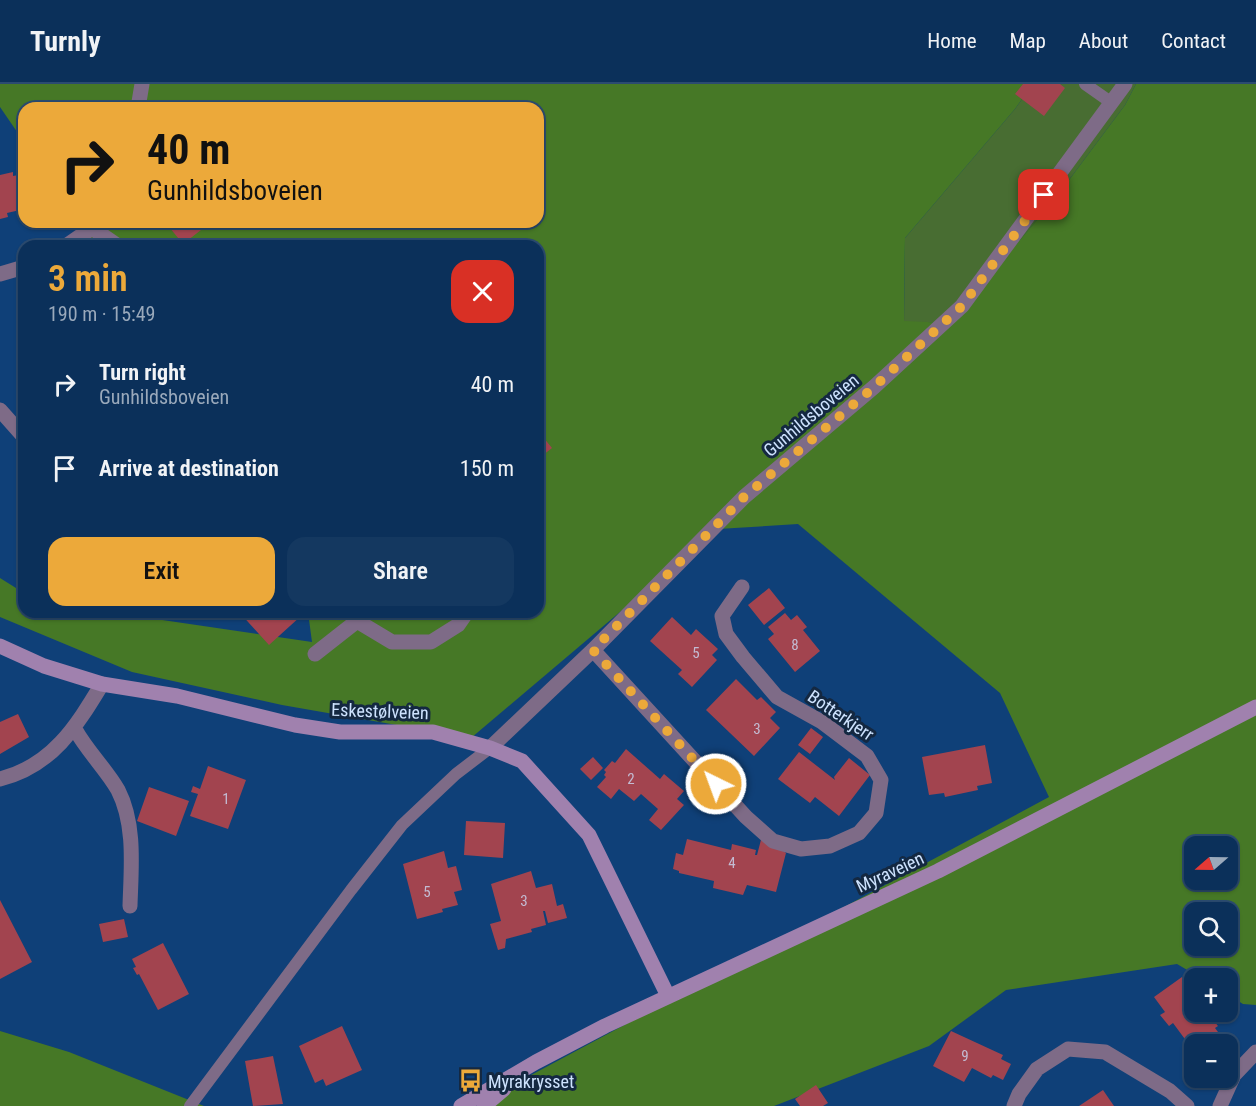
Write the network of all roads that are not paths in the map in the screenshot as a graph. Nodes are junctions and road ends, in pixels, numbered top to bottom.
1 (142, 84) edge
2 (1085, 84) edge
3 (1125, 84) edge
4 (139, 102) edge
5 (1112, 103) junction
6 (90, 228) edge
7 (97, 228) edge
8 (74, 240) edge
9 (111, 240) edge
10 (18, 269) edge
11 (0, 274) edge
12 (0, 410) edge
13 (18, 430) edge
14 (741, 588) dead end
15 (352, 618) edge
16 (355, 618) edge
17 (463, 618) edge
18 (0, 646) edge
19 (593, 650) junction
20 (315, 654) dead end
21 (102, 684) junction
22 (1256, 707) edge
23 (75, 729) junction
24 (490, 748) junction
25 (0, 778) edge
26 (130, 906) dead end
27 (668, 996) junction
28 (1256, 1052) edge
29 (536, 1062) junction
30 (190, 1106) edge
31 (461, 1106) edge
32 (484, 1106) edge
33 (1014, 1106) edge
34 (1187, 1106) edge
35 (1220, 1106) edge

1 - 4 street
2 - 5 lane
3 - 5 street, Gunhildsboveien
5 - 19 street, Gunhildsboveien
6 - 8 street
7 - 9 street
10 - 11 street
12 - 13 street
14 - 19 street, Botterkjerr
15 - 20 street
16 - 17 street
18 - 21 main road, Eskestølveien
19 - 24 street, Gunhildsboveien
21 - 23 street
21 - 24 main road, Eskestølveien
22 - 27 main road, Myraveien
23 - 25 street
23 - 26 street
24 - 27 main road, Eskestølveien
24 - 30 lane
27 - 29 main road, Myraveien
28 - 35 street
29 - 31 main road, Myraveien
29 - 32 main road, Myraveien
33 - 34 street

